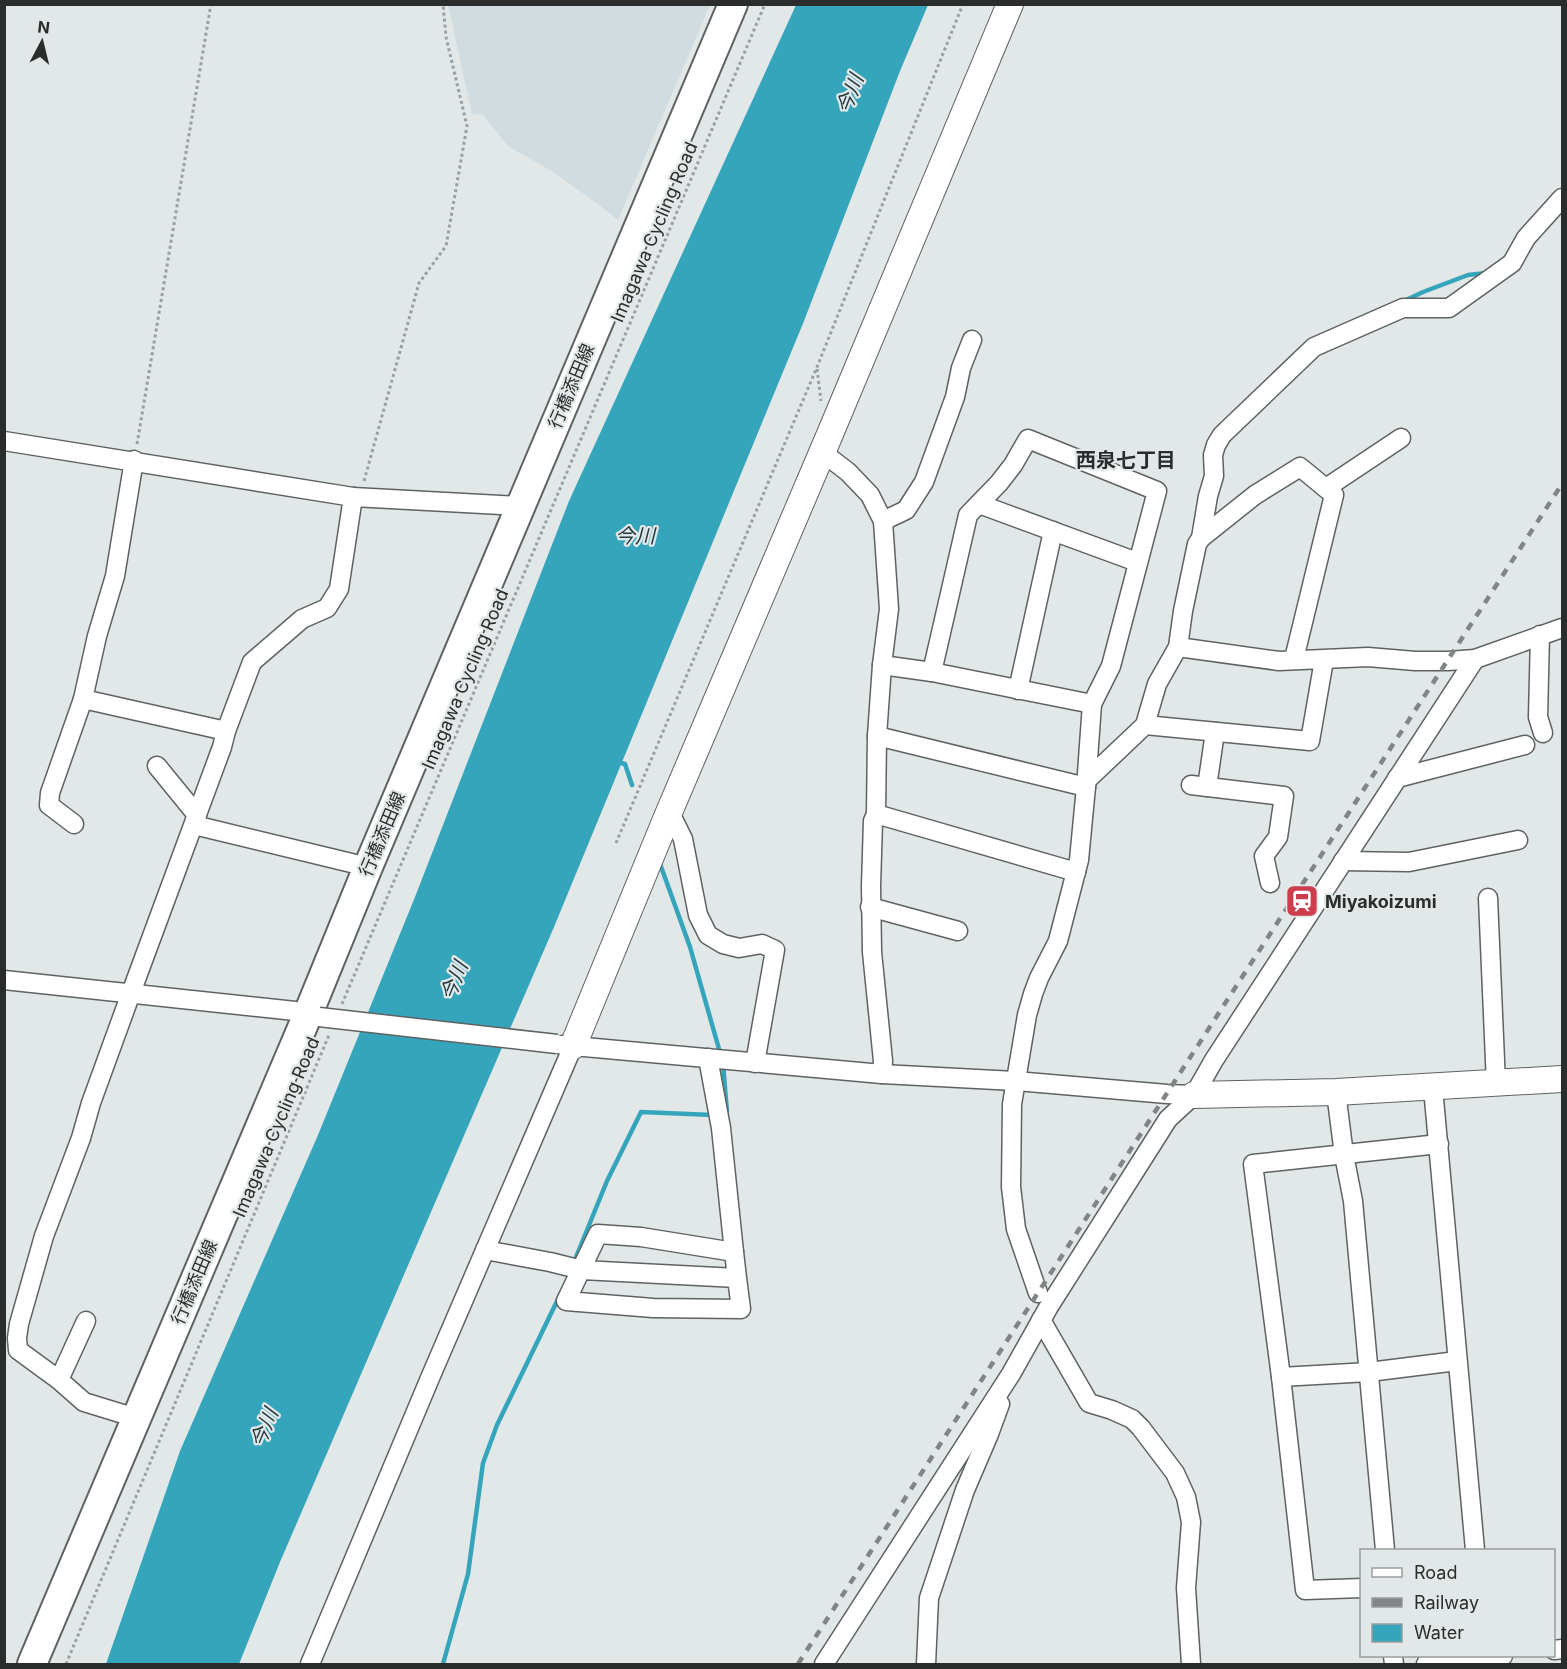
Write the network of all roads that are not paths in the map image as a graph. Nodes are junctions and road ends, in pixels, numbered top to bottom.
1 (733, 4) edge
2 (1010, 4) edge
3 (1563, 198) edge
4 (972, 340) dead end
5 (1401, 438) dead end
6 (4, 441) edge
7 (822, 452) junction
8 (134, 460) junction
9 (1326, 488) junction
10 (356, 497) junction
11 (979, 504) junction
12 (520, 506) junction
13 (883, 521) junction
14 (1053, 531) junction
15 (1201, 538) junction
16 (1137, 562) junction
17 (1563, 628) edge
18 (1540, 635) junction
19 (1178, 647) junction
20 (1475, 658) junction
21 (1294, 659) junction
22 (1324, 660) junction
23 (882, 665) junction
24 (932, 672) junction
25 (1018, 690) junction
26 (83, 699) junction
27 (1092, 704) junction
28 (1535, 723) dead end
29 (1145, 725) junction
30 (226, 731) junction
31 (1215, 732) junction
32 (877, 736) junction
33 (1524, 745) dead end
34 (157, 766) dead end
35 (1397, 778) junction
36 (1087, 784) junction
37 (668, 814) junction
38 (876, 814) junction
39 (195, 820) junction
40 (74, 824) dead end
41 (1518, 840) dead end
42 (1343, 861) junction
43 (368, 867) junction
44 (1076, 873) junction
45 (1270, 883) dead end
46 (1488, 898) dead end
47 (870, 907) junction
48 (958, 931) dead end
49 (4, 980) edge
50 (131, 993) junction
51 (314, 1015) junction
52 (565, 1045) junction
53 (710, 1058) junction
54 (755, 1063) junction
55 (882, 1074) junction
56 (1563, 1079) edge
57 (1015, 1082) junction
58 (1496, 1084) junction
59 (1433, 1088) junction
60 (1336, 1092) junction
61 (1194, 1095) junction
62 (1438, 1144) junction
63 (1344, 1155) junction
64 (485, 1250) junction
65 (734, 1252) junction
66 (582, 1270) junction
67 (737, 1278) junction
68 (1038, 1293) dead end
69 (1041, 1320) junction
70 (86, 1321) dead end
71 (1457, 1361) junction
72 (1369, 1372) junction
73 (1011, 1374) junction
74 (1281, 1377) junction
75 (59, 1380) junction
76 (136, 1418) junction
77 (1385, 1549) edge
78 (1475, 1549) edge
79 (1360, 1588) edge
80 (1484, 1657) edge
81 (928, 1664) edge
82 (32, 1665) edge
83 (310, 1665) edge
84 (824, 1665) edge
85 (1191, 1665) edge
86 (1426, 1665) edge

1 - 12 main road, 行橋添田線
2 - 7 street
3 - 15 street
4 - 13 street
5 - 9 street
6 - 8 street
7 - 13 street
7 - 37 street
8 - 10 street
8 - 26 street
9 - 15 street
9 - 21 street
10 - 12 street
10 - 30 street
11 - 14 street
11 - 16 street
11 - 24 street
12 - 43 main road, 行橋添田線
13 - 23 street
14 - 16 street
14 - 25 street
15 - 19 street
16 - 27 street
17 - 18 street
18 - 20 street
18 - 28 street
19 - 21 street
19 - 29 street
20 - 22 street
20 - 35 street
21 - 22 street
22 - 31 street
23 - 24 street
23 - 32 street
24 - 25 street
25 - 27 street
26 - 30 street
26 - 40 street
27 - 36 street
29 - 31 street
29 - 36 street
30 - 39 street
31 - 45 street
32 - 36 street
32 - 38 street
33 - 35 street
34 - 39 street
35 - 42 street
36 - 44 street
37 - 52 street
37 - 54 street
38 - 44 street
38 - 47 street
39 - 43 street
39 - 50 street
41 - 42 street
42 - 61 street
43 - 51 main road, 行橋添田線
44 - 57 street
46 - 58 street
47 - 48 street
47 - 55 street
49 - 50 street
50 - 51 street
50 - 75 street
51 - 52 street, bridge
51 - 76 main road, 行橋添田線
52 - 53 street
52 - 64 street
53 - 54 street
53 - 65 street
54 - 55 street
55 - 57 street
56 - 58 street
57 - 61 street
57 - 68 street
58 - 59 street
59 - 60 street
59 - 62 street
60 - 61 street
60 - 63 street
61 - 69 street
62 - 63 street
62 - 71 street
63 - 72 street
63 - 74 street
64 - 66 street
64 - 83 street
65 - 66 street
65 - 67 street
66 - 67 street
66 - 67 street
69 - 73 street
69 - 85 street
70 - 75 street
71 - 72 street
71 - 78 street
72 - 74 street
72 - 77 street
73 - 81 street
73 - 84 street
74 - 79 street
75 - 76 street
76 - 82 main road, 行橋添田線
80 - 86 street

